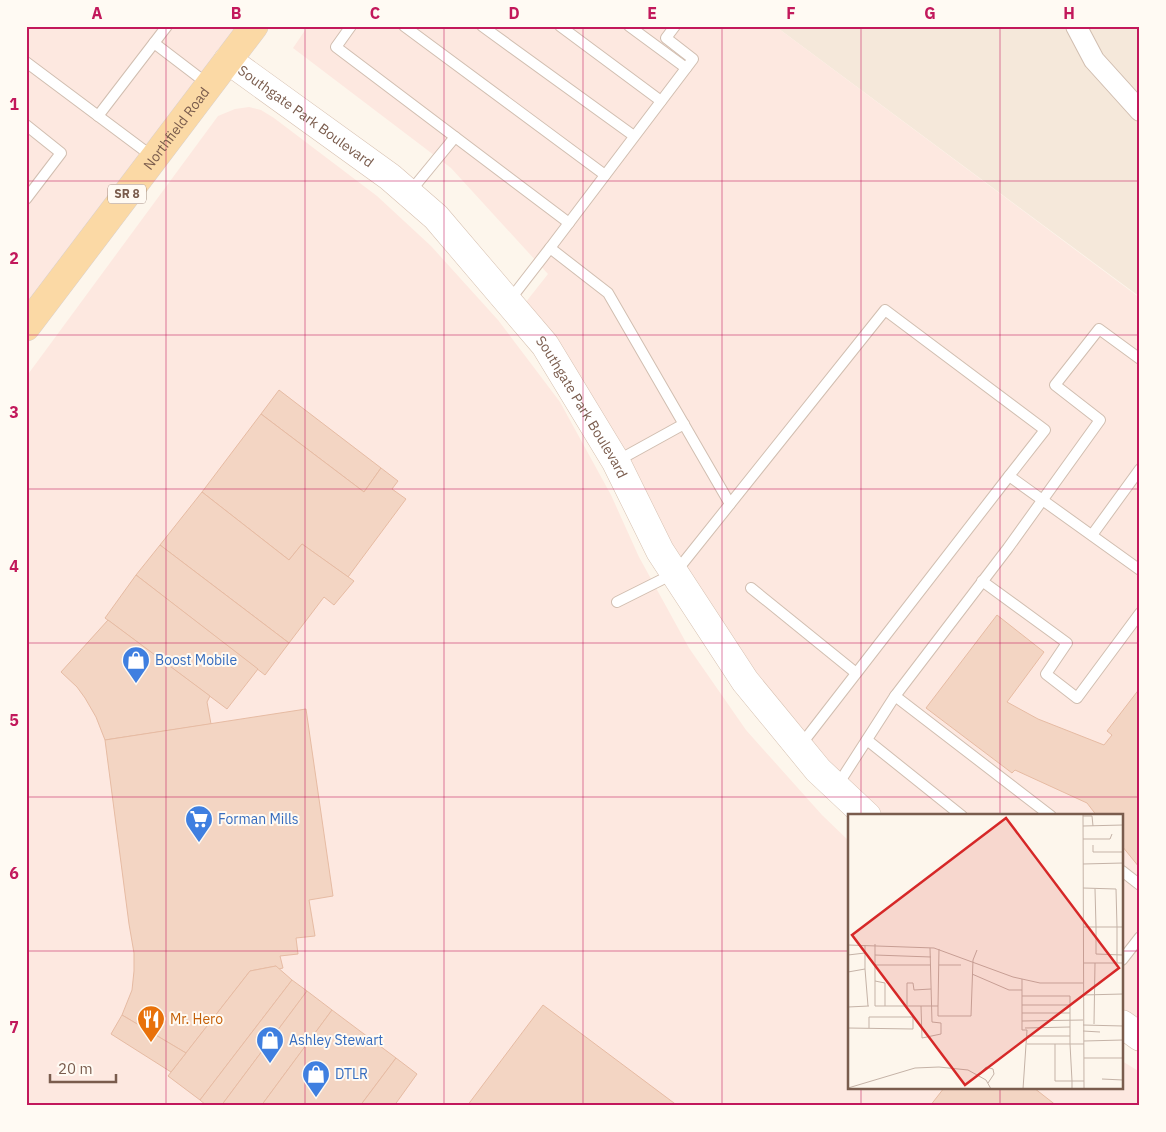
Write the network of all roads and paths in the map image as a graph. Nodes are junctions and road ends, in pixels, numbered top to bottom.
1 (167, 26) edge
2 (254, 26) edge
3 (351, 26) edge
4 (404, 26) edge
5 (482, 26) edge
6 (560, 26) edge
7 (630, 26) edge
8 (675, 26) edge
9 (1076, 26) edge
10 (154, 43) junction
11 (228, 60) junction
12 (26, 62) edge
13 (686, 68) junction
14 (210, 85) junction
15 (662, 101) junction
16 (1140, 111) edge
17 (98, 116) junction
18 (26, 125) edge
19 (634, 136) junction
20 (455, 137) junction
21 (154, 158) junction
22 (605, 175) junction
23 (408, 193) junction
24 (26, 199) edge
25 (569, 223) junction
26 (550, 248) junction
27 (508, 301) junction
28 (26, 327) edge
29 (1140, 359) edge
30 (684, 424) junction
31 (616, 462) junction
32 (1140, 469) edge
33 (1009, 476) junction
34 (1043, 500) junction
35 (730, 504) junction
36 (1092, 535) junction
37 (1140, 570) edge
38 (675, 573) junction
39 (982, 581) junction
40 (751, 588) dead end
41 (617, 602) dead end
42 (1140, 613) edge
43 (856, 674) junction
44 (895, 696) junction
45 (867, 740) junction
46 (799, 746) junction
47 (837, 787) junction
48 (865, 814) edge
49 (960, 814) edge
50 (1048, 814) edge
51 (1124, 872) edge
52 (1140, 884) edge
53 (1140, 937) edge
54 (1126, 946) edge
55 (1124, 1025) edge
56 (1140, 1036) edge

1 - 10 lane
2 - 11 main road, Northfield Road / SR 8
3 - 20 lane
4 - 22 lane
5 - 19 lane
6 - 15 lane
7 - 13 lane
8 - 13 lane
9 - 16 street
10 - 14 lane
10 - 17 lane
11 - 14 main road, Northfield Road / SR 8
11 - 23 street, Southgate Park Boulevard
12 - 17 lane
13 - 15 lane
14 - 21 main road, Northfield Road / SR 8
15 - 19 lane
17 - 21 lane
18 - 24 lane
19 - 22 lane
20 - 23 lane
20 - 25 lane
21 - 28 main road, Northfield Road / SR 8
22 - 25 lane
23 - 27 street, Southgate Park Boulevard
25 - 26 lane
26 - 27 lane
26 - 30 lane
27 - 31 street, Southgate Park Boulevard
29 - 34 lane
30 - 31 lane
30 - 35 lane
31 - 38 street, Southgate Park Boulevard
32 - 36 lane
33 - 34 lane
33 - 35 lane
33 - 43 lane
34 - 36 lane
34 - 39 lane
35 - 38 lane
36 - 37 lane
38 - 41 lane
38 - 46 street, Southgate Park Boulevard
39 - 42 lane
39 - 44 lane
40 - 43 lane
43 - 46 lane
44 - 45 lane
44 - 50 lane
45 - 47 lane
45 - 49 lane
46 - 47 street, Southgate Park Boulevard
47 - 48 street, Southgate Park Boulevard
51 - 52 lane
53 - 54 lane
55 - 56 street

